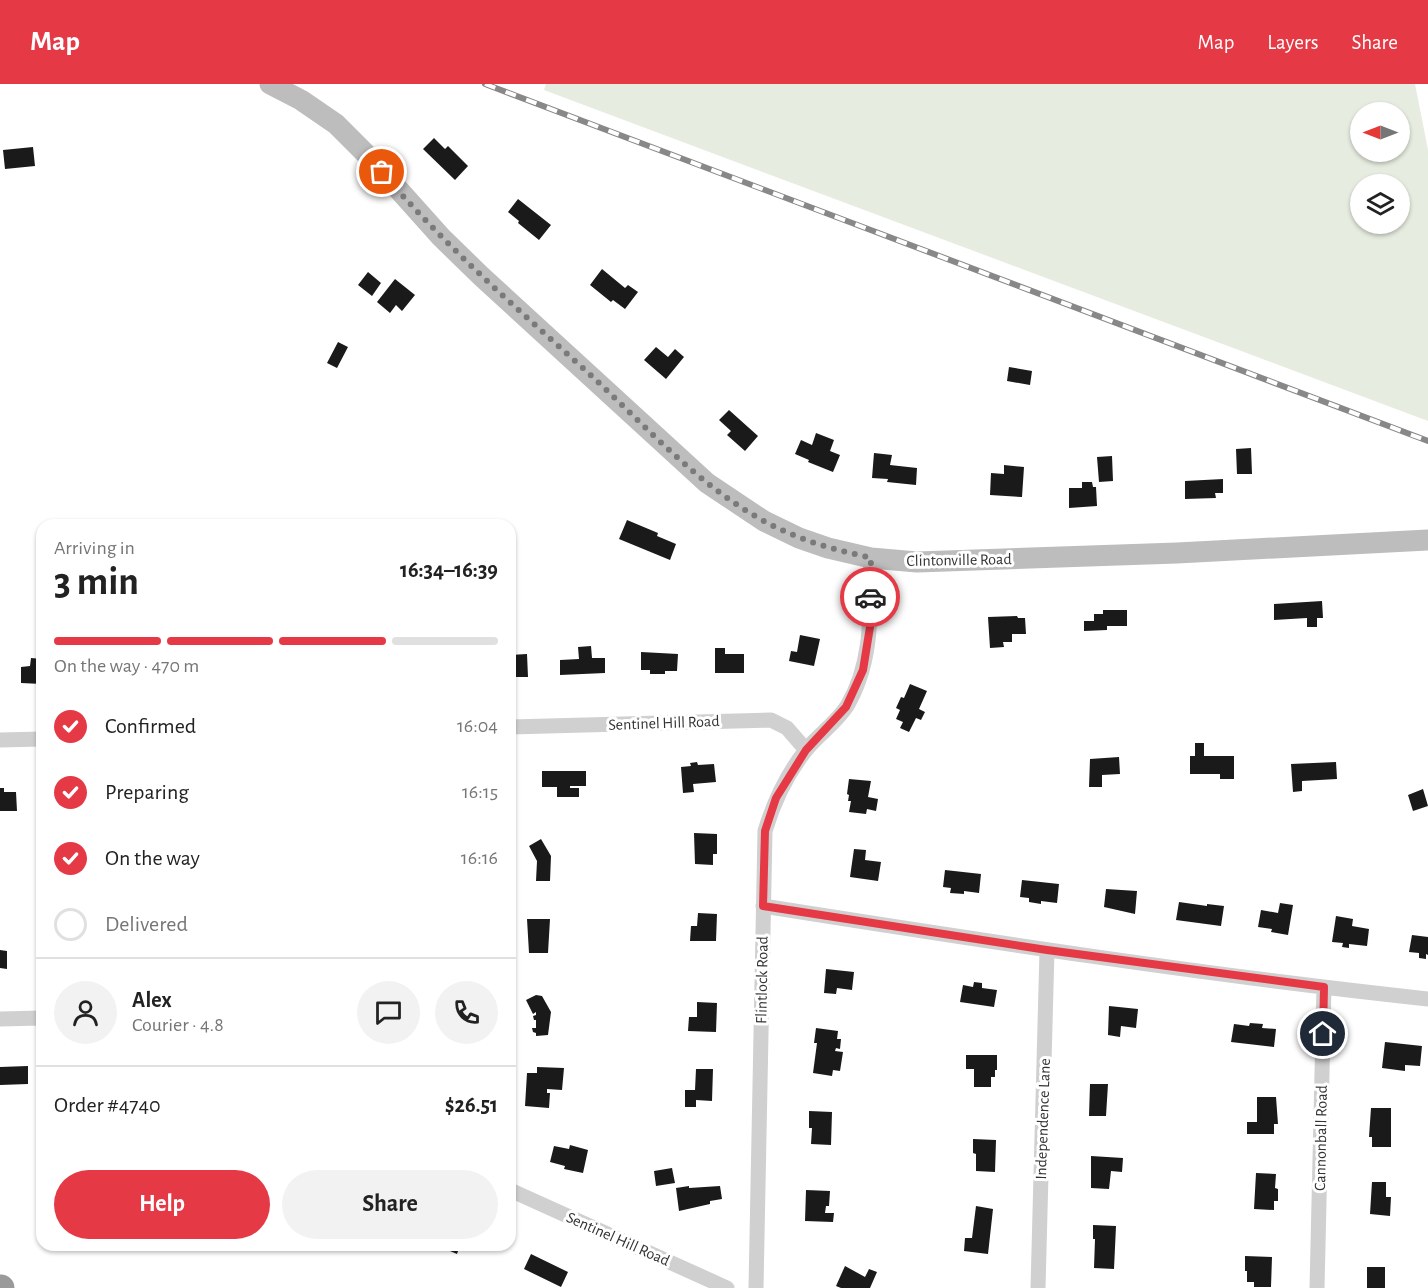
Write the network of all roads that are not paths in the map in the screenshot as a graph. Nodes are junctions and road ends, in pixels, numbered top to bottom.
1 (270, 84) edge
2 (1428, 540) edge
3 (871, 558) junction
4 (516, 727) edge
5 (36, 739) edge
6 (0, 740) edge
7 (806, 750) junction
8 (763, 906) junction
9 (1047, 950) junction
10 (1324, 987) junction
11 (1428, 999) edge
12 (36, 1018) edge
13 (0, 1019) edge
14 (516, 1193) edge
15 (727, 1288) edge
16 (756, 1288) edge
17 (1038, 1288) edge
18 (1317, 1288) edge

1 - 3 street, Clintonville Road
2 - 3 street, Clintonville Road
3 - 7 street, Flintlock Road
4 - 7 street, Sentinel Hill Road
5 - 6 street
7 - 8 street, Flintlock Road
8 - 9 street
8 - 16 street, Flintlock Road
9 - 10 street
9 - 17 street, Independence Lane
10 - 11 street
10 - 18 street, Cannonball Road
12 - 13 street
14 - 15 street, Sentinel Hill Road

